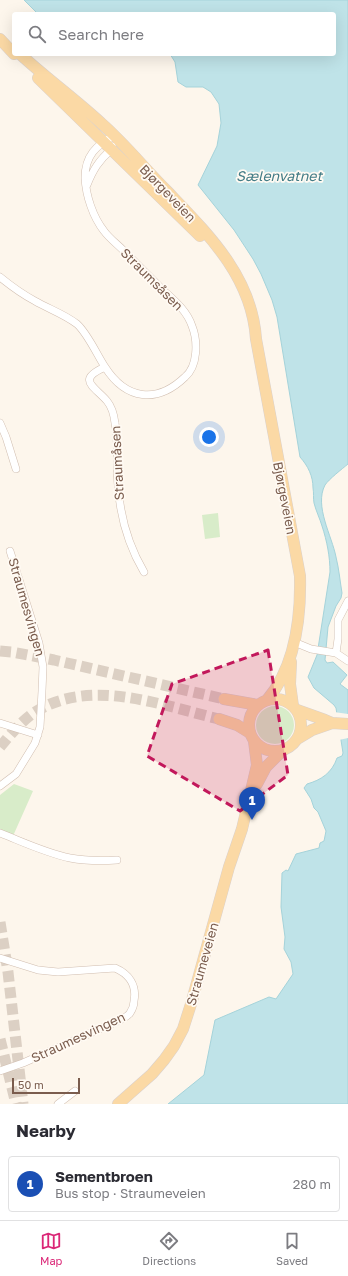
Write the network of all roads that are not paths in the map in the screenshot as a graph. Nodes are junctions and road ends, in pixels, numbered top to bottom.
1 (0, 35) edge
2 (0, 39) edge
3 (12, 46) edge
4 (12, 52) edge
5 (16, 56) edge
6 (22, 56) edge
7 (114, 136) junction
8 (103, 142) junction
9 (111, 150) junction
10 (86, 187) junction
11 (0, 277) edge
12 (256, 339) junction
13 (104, 367) junction
14 (0, 422) edge
15 (16, 469) dead end
16 (10, 551) dead end
17 (144, 572) dead end
18 (348, 601) edge
19 (294, 642) junction
20 (336, 653) junction
21 (291, 657) junction
22 (348, 661) edge
23 (224, 699) tunnel mouth
24 (262, 702) junction
25 (295, 708) junction
26 (219, 719) tunnel mouth
27 (0, 723) edge
28 (332, 723) junction
29 (348, 724) edge
30 (38, 735) junction
31 (252, 737) junction
32 (297, 739) junction
33 (284, 749) junction
34 (0, 786) edge
35 (248, 802) junction
36 (0, 833) edge
37 (117, 860) dead end
38 (0, 958) edge
39 (0, 1070) edge
40 (75, 1091) dead end
41 (58, 1104) edge
42 (118, 1104) edge

1 - 3 main road
2 - 4 main road, Bjørgeveien
5 - 8 main road, Bjørgeveien
6 - 7 main road, Bjørgeveien
7 - 8 street
7 - 9 street
7 - 12 main road, Bjørgeveien
8 - 9 main road, Bjørgeveien
8 - 10 street
9 - 10 street
9 - 12 main road, Bjørgeveien
10 - 13 street, Straumsåsen
11 - 13 street, Straumsåsen
12 - 19 main road, Bjørgeveien
13 - 17 street, Straumåsen
14 - 15 street
16 - 30 street, Straumesvingen
18 - 20 street
19 - 20 street
19 - 21 main road, Bjørgeveien
20 - 22 street
21 - 24 main road
21 - 25 main road
23 - 24 main road
24 - 25 main road
24 - 31 main road
25 - 28 main road
25 - 32 main road
26 - 31 main road
27 - 30 street
28 - 29 main road
28 - 32 main road
30 - 34 street, Straumesvingen
31 - 33 main road
31 - 35 main road, Straumeveien
32 - 33 main road
33 - 35 main road, Straumeveien
35 - 42 main road, Straumeveien
36 - 37 street
38 - 39 street, Straumesvingen
40 - 41 street

